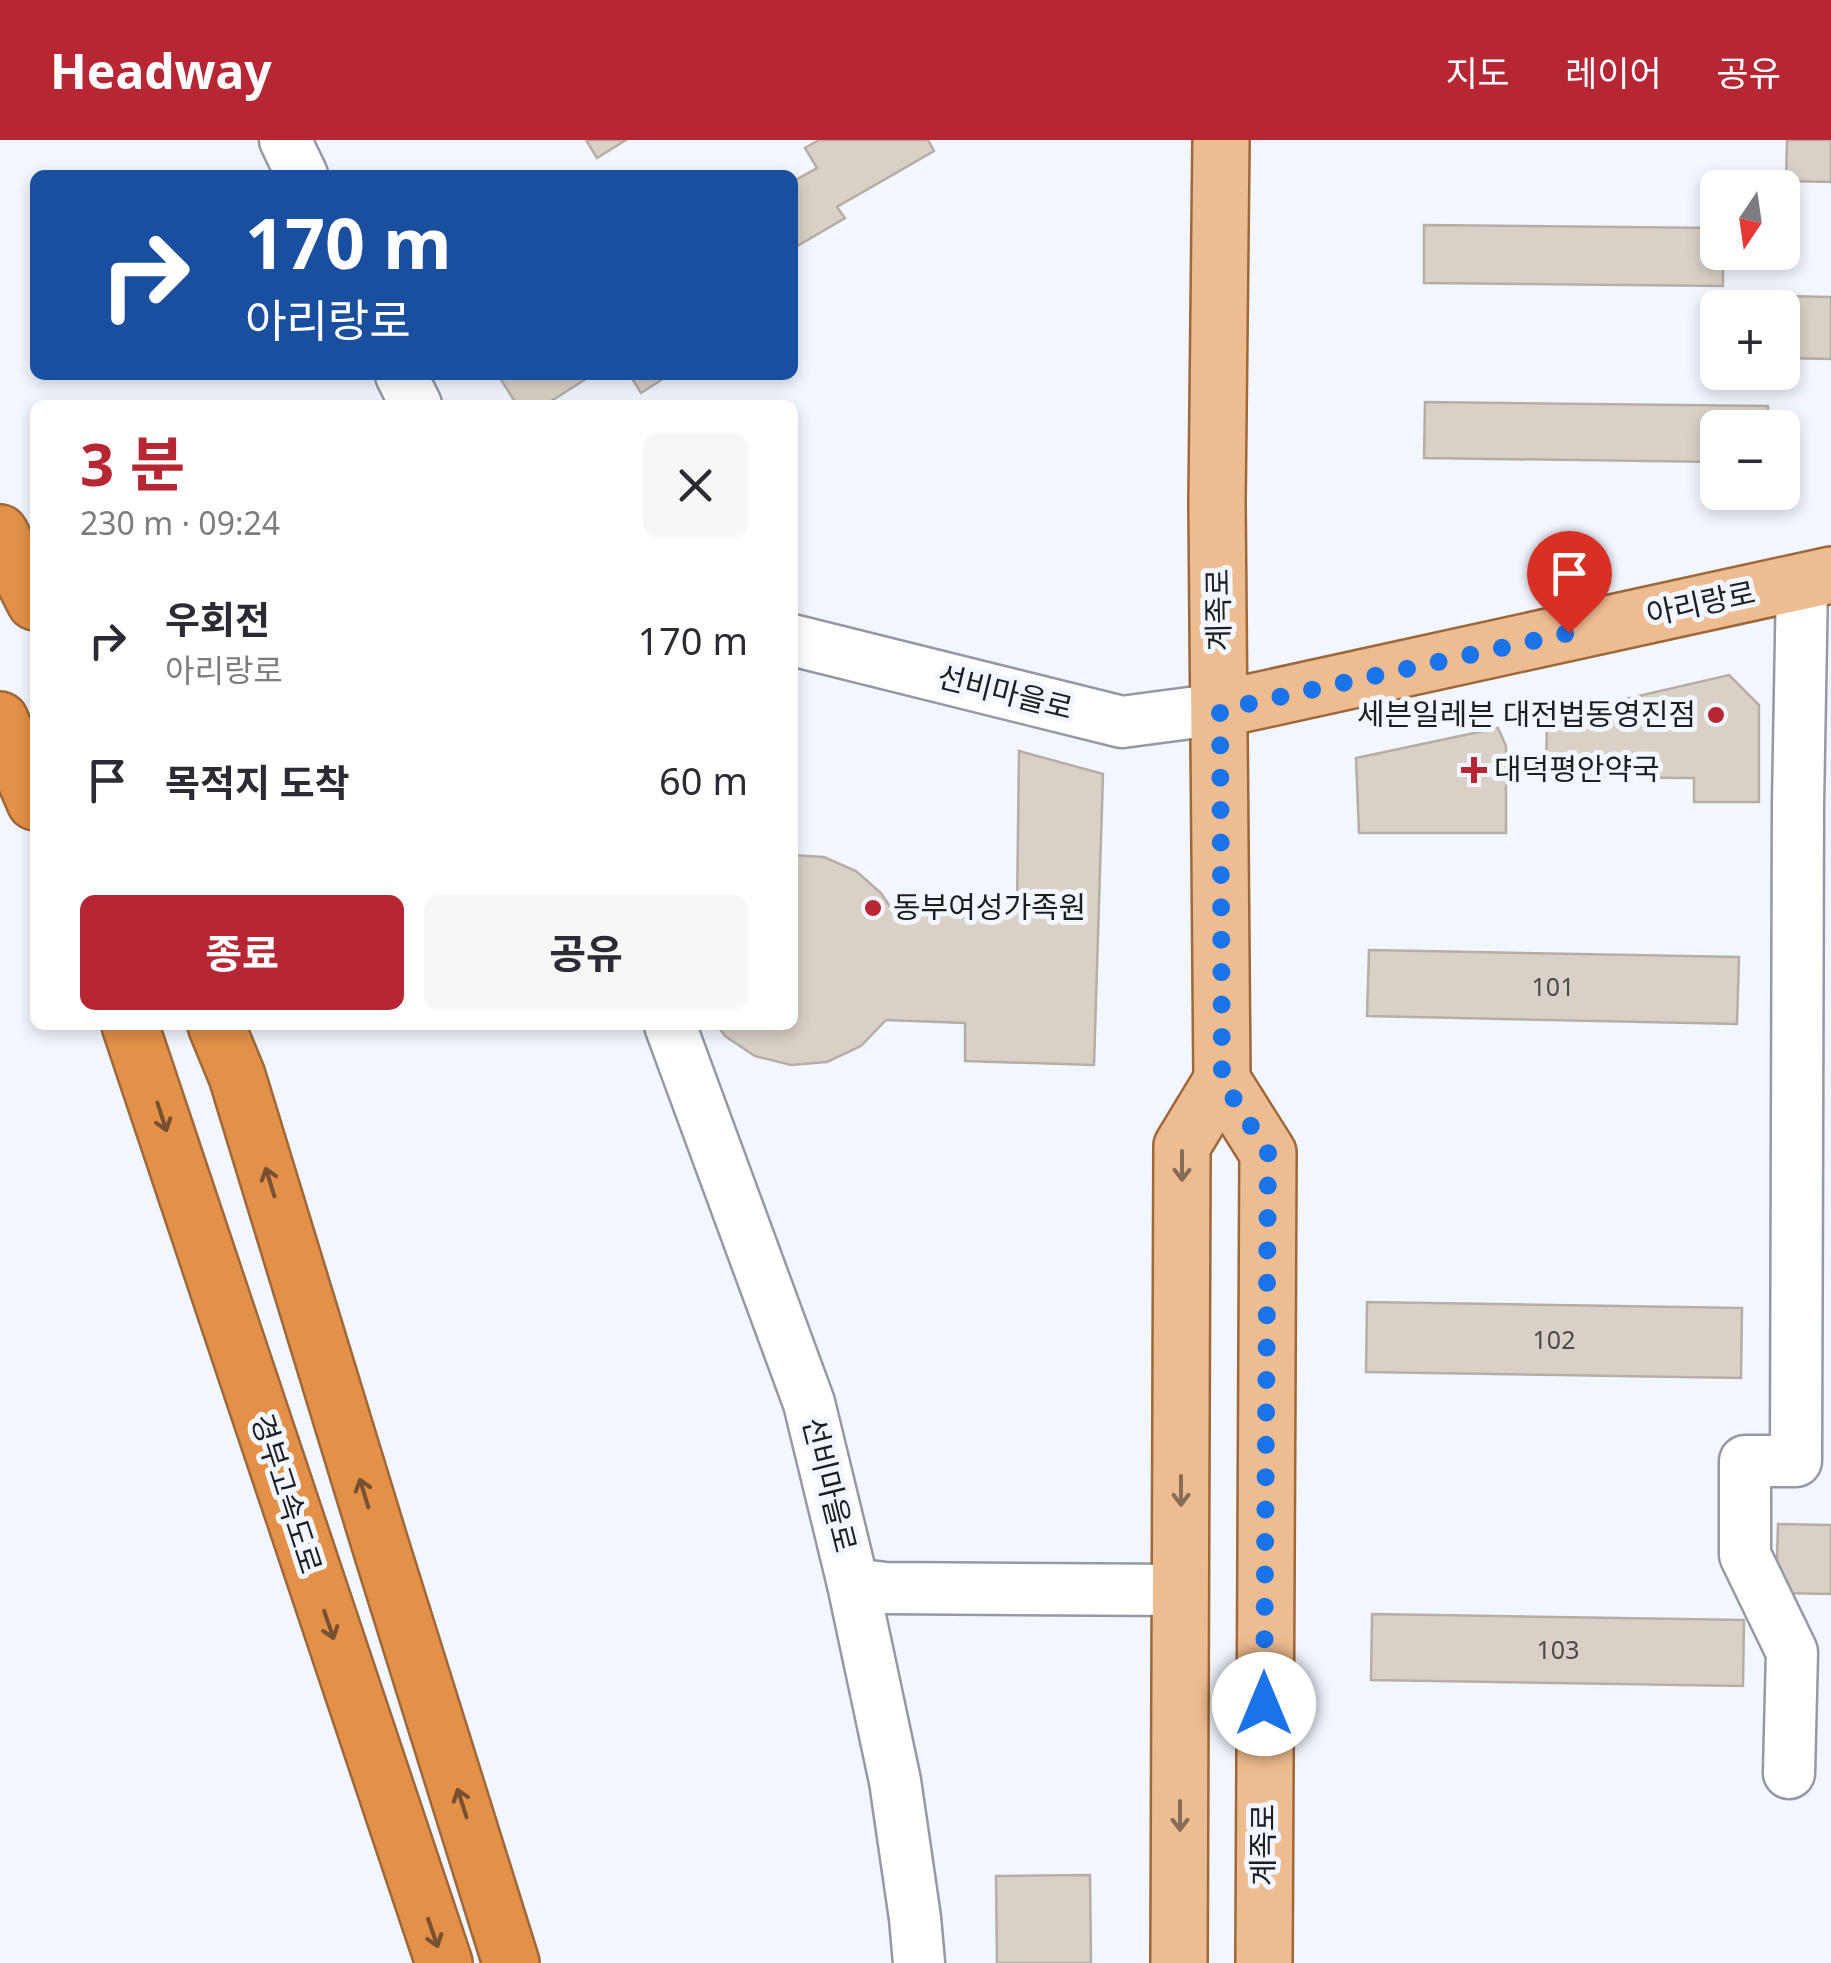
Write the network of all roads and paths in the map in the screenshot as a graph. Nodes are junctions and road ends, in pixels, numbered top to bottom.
1 (285, 140) edge
2 (1221, 140) edge
3 (300, 170) edge
4 (0, 533) edge
5 (1817, 578) edge
6 (30, 592) edge
7 (798, 641) edge
8 (1220, 710) junction
9 (0, 720) edge
10 (30, 790) edge
11 (132, 1030) edge
12 (218, 1030) edge
13 (672, 1030) edge
14 (1222, 1080) junction
15 (853, 1584) junction
16 (1181, 1590) junction
17 (1789, 1772) dead end
18 (444, 1963) edge
19 (512, 1963) edge
20 (920, 1963) edge
21 (1180, 1963) edge
22 (1264, 1963) edge

1 - 3 street
2 - 8 main road, 계족로
4 - 6 highway
5 - 8 main road, 아리랑로
5 - 17 street
7 - 8 street, 선비마을로
8 - 14 main road, 계족로
9 - 10 highway
11 -> 18 highway, 경부고속도로
19 -> 12 highway
13 - 15 street, 선비마을로
14 -> 16 main road
14 - 22 main road, 계족로
15 - 16 street
15 - 20 street, 선비마을로
16 -> 21 main road

